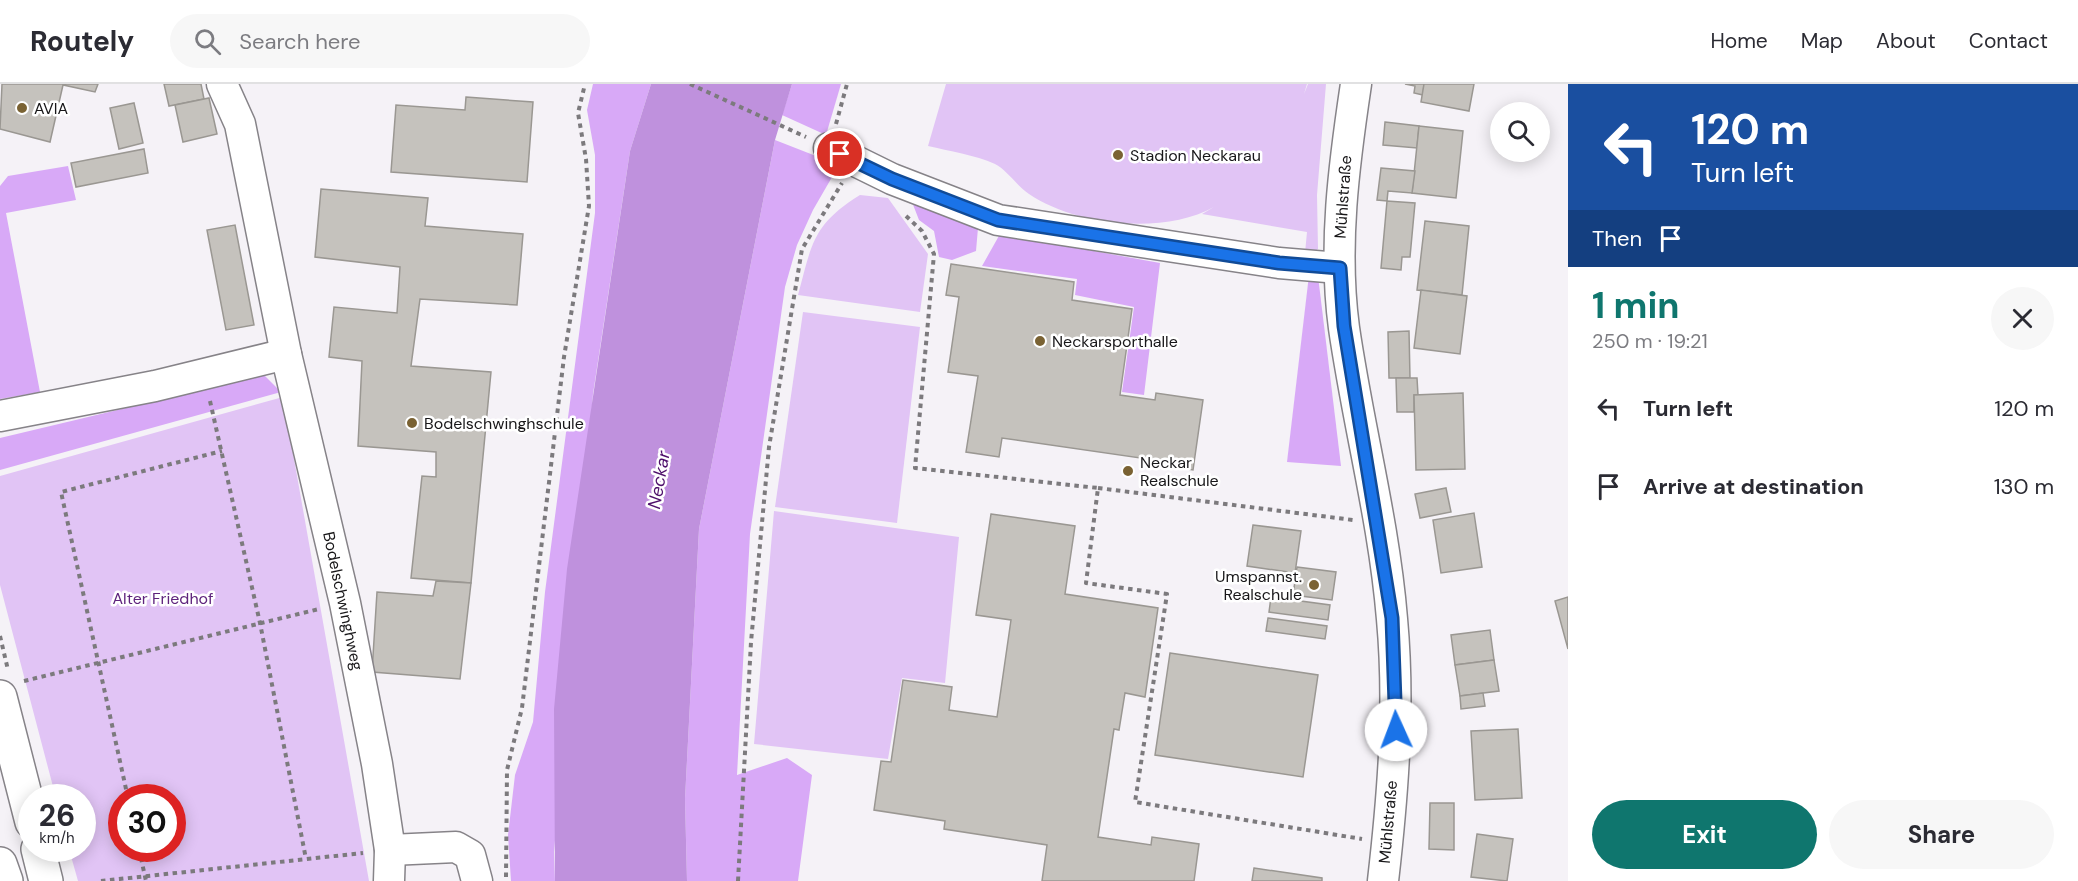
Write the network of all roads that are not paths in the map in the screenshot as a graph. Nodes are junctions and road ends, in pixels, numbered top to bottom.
1 (222, 84) edge
2 (1356, 84) edge
3 (828, 148) road end
4 (1340, 268) junction
5 (286, 354) junction
6 (0, 416) edge
7 (9, 690) edge
8 (25, 784) edge
9 (390, 850) junction
10 (41, 862) edge
11 (0, 864) edge
12 (6, 881) edge
13 (46, 881) edge
14 (389, 881) edge
15 (477, 881) edge
16 (1383, 881) edge

1 - 5 street, Bodelschwinghweg
2 - 4 street, Mühlstraße
3 - 4 street
4 - 16 street, Mühlstraße
5 - 6 street
5 - 9 street, Bodelschwinghweg
7 - 8 main road
9 - 14 street, Bodelschwinghweg
9 - 15 street
10 - 13 main road
11 - 12 main road

